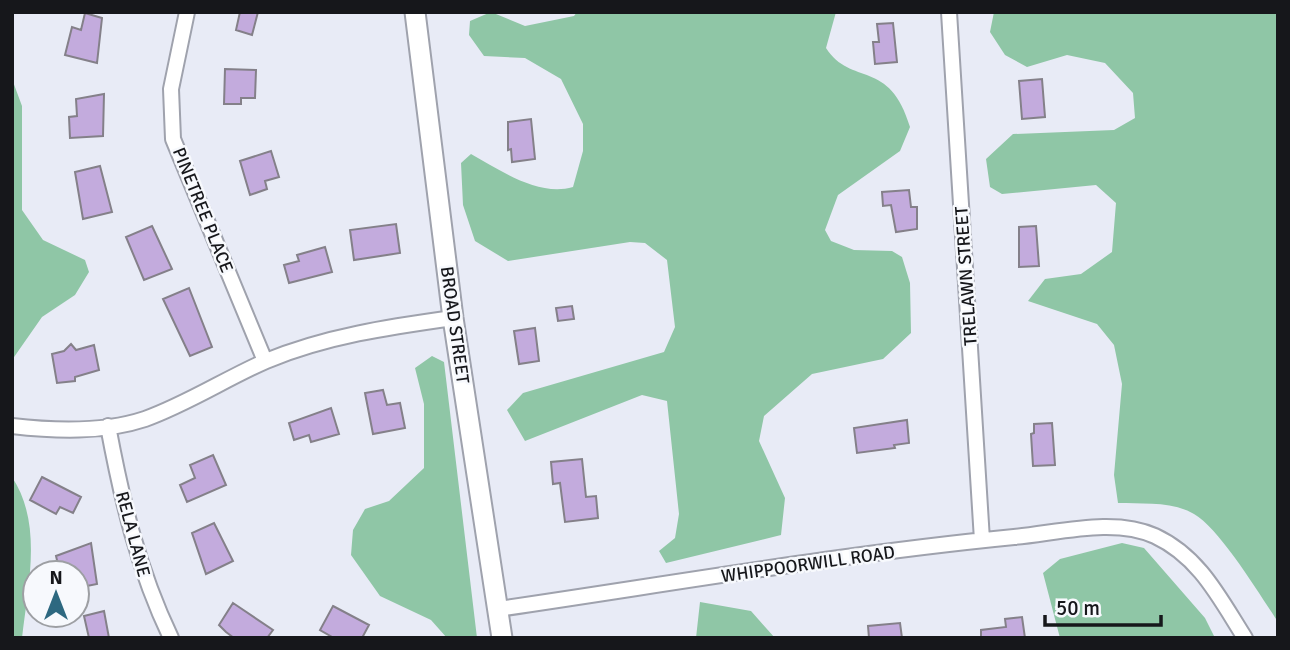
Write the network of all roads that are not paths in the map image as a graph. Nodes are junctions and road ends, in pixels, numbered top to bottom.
1 (187, 12) edge
2 (415, 12) edge
3 (949, 12) edge
4 (453, 318) junction
5 (265, 362) junction
6 (12, 426) edge
7 (108, 426) junction
8 (982, 540) junction
9 (498, 609) junction
10 (171, 638) edge
11 (502, 638) edge
12 (1245, 638) edge

1 - 5 street, PINETREE PLACE
2 - 4 street, BROAD STREET
3 - 8 street, TRELAWN STREET
4 - 5 street
4 - 9 street, BROAD STREET
5 - 7 street
6 - 7 street
7 - 10 street, RELA LANE
8 - 9 street, WHIPPOORWILL ROAD
8 - 12 street, WHIPPOORWILL ROAD
9 - 11 street, BROAD STREET

